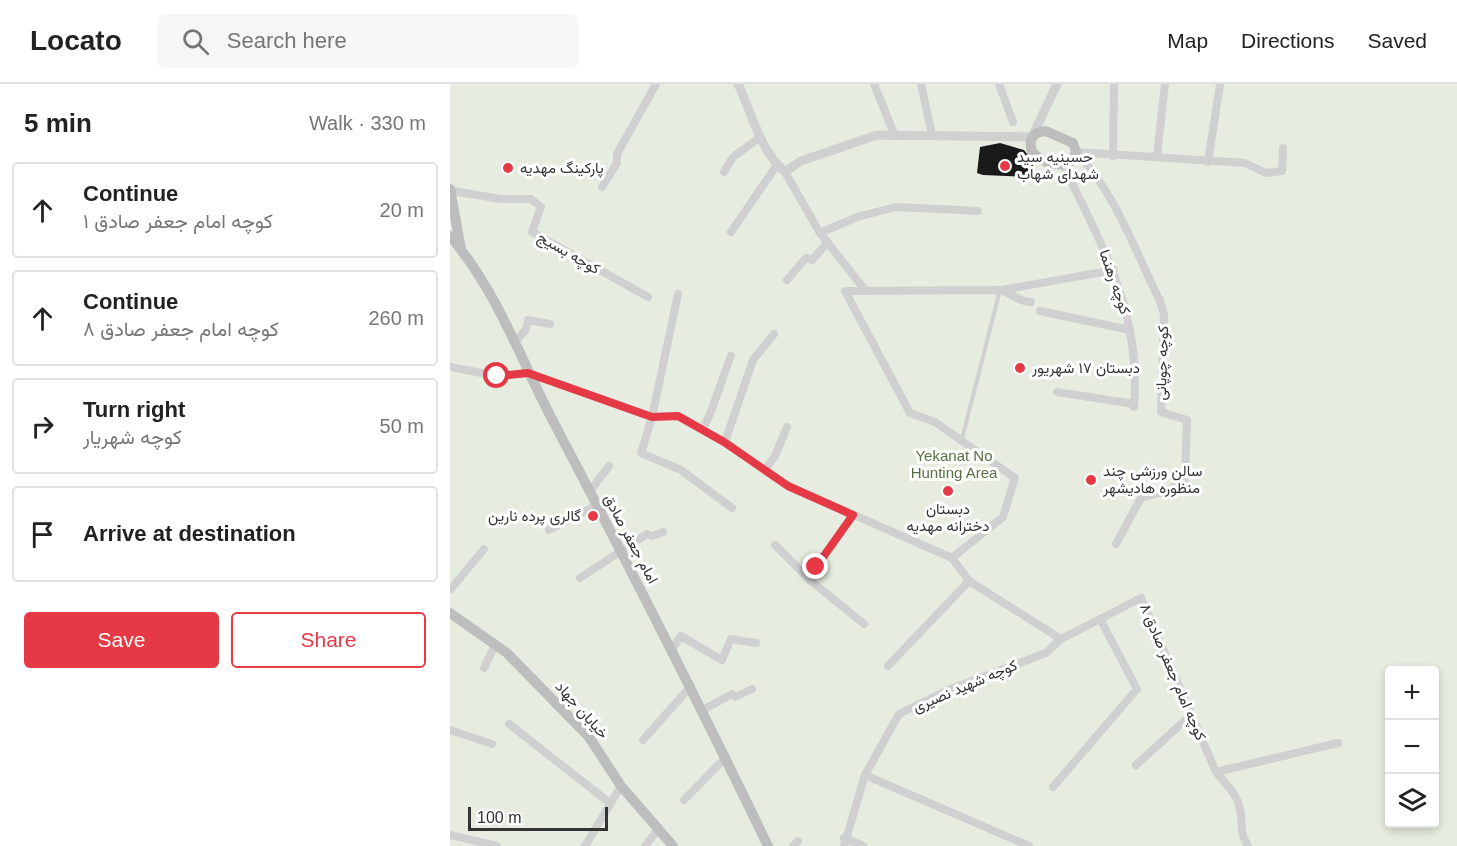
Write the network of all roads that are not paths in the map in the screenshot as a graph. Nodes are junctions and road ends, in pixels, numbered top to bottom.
1 (656, 84) edge
2 (738, 84) edge
3 (874, 84) edge
4 (921, 84) edge
5 (999, 84) edge
6 (1057, 84) edge
7 (1114, 84) edge
8 (1165, 84) edge
9 (1220, 84) edge
10 (1013, 122) dead end
11 (932, 135) junction
12 (895, 136) junction
13 (1032, 137) junction
14 (759, 138) junction
15 (1283, 148) dead end
16 (1076, 152) junction
17 (1113, 156) junction
18 (1157, 156) junction
19 (1208, 162) junction
20 (777, 165) junction
21 (1063, 165) junction
22 (724, 172) dead end
23 (785, 172) junction
24 (602, 187) dead end
25 (451, 190) edge
26 (978, 211) dead end
27 (453, 222) edge
28 (731, 232) dead end
29 (820, 233) junction
30 (450, 236) edge
31 (828, 242) junction
32 (461, 249) junction
33 (1114, 270) junction
34 (788, 280) dead end
35 (865, 290) junction
36 (1000, 290) junction
37 (678, 294) dead end
38 (648, 297) dead end
39 (1031, 302) dead end
40 (1040, 311) dead end
41 (550, 324) dead end
42 (1130, 330) junction
43 (774, 334) dead end
44 (515, 343) junction
45 (731, 356) dead end
46 (450, 367) edge
47 (528, 373) junction
48 (1057, 392) dead end
49 (652, 417) junction
50 (787, 427) dead end
51 (702, 429) junction
52 (962, 440) junction
53 (724, 442) junction
54 (609, 466) dead end
55 (765, 470) junction
56 (590, 491) junction
57 (597, 505) junction
58 (732, 508) dead end
59 (853, 515) junction
60 (549, 531) dead end
61 (663, 532) dead end
62 (1116, 544) dead end
63 (775, 545) dead end
64 (484, 549) dead end
65 (620, 550) junction
66 (952, 558) junction
67 (580, 578) dead end
68 (811, 581) junction
69 (969, 581) junction
70 (450, 590) edge
71 (450, 613) edge
72 (1100, 619) junction
73 (864, 624) dead end
74 (1061, 639) junction
75 (756, 643) dead end
76 (495, 645) junction
77 (672, 649) junction
78 (888, 666) dead end
79 (484, 668) dead end
80 (691, 686) junction
81 (752, 689) dead end
82 (702, 710) junction
83 (1191, 715) junction
84 (509, 724) dead end
85 (450, 730) edge
86 (643, 740) dead end
87 (1338, 743) dead end
88 (492, 744) dead end
89 (726, 758) junction
90 (1136, 765) dead end
91 (1216, 772) junction
92 (865, 776) junction
93 (621, 786) junction
94 (1053, 787) dead end
95 (684, 800) dead end
96 (610, 803) junction
97 (658, 830) junction
98 (450, 835) edge
99 (844, 842) edge
100 (497, 846) edge
101 (585, 846) edge
102 (645, 846) edge
103 (673, 846) edge
104 (768, 846) edge
105 (863, 846) edge
106 (1029, 846) edge
107 (1248, 846) edge

1 - 24 street
2 - 14 street
3 - 12 street
4 - 11 street
5 - 10 street
6 - 13 street
7 - 17 street
8 - 18 street
9 - 19 street
11 - 12 street
11 - 13 street
12 - 23 street
13 - 16 main road
13 - 21 main road
14 - 20 street
14 - 22 street
15 - 19 street
16 - 17 street
16 - 21 main road
16 - 62 street, کوچه چوپانی
17 - 18 street
18 - 19 street
20 - 23 street
20 - 28 street
21 - 33 street, کوچه رهنما
23 - 29 street
25 - 27 main road
25 - 38 street, کوچه بسیج
26 - 29 street
27 - 32 main road
29 - 31 street
30 - 32 main road, امام جعفر صادق
31 - 34 street
31 - 35 street
32 - 44 main road, امام جعفر صادق
33 - 36 street
33 - 42 street, کوچه رهنما
35 - 36 street
35 - 52 street
36 - 39 street
36 - 52 lane
37 - 49 street
40 - 42 street
41 - 44 street
42 - 48 street, کوچه رهنما
43 - 53 street
44 - 47 main road, امام جعفر صادق
45 - 51 street
46 - 47 street
47 - 49 street
47 - 56 main road, امام جعفر صادق
49 - 51 street
49 - 58 street
50 - 55 street
51 - 53 street
52 - 66 street
53 - 55 street
54 - 56 street
55 - 59 street
56 - 57 main road, امام جعفر صادق
57 - 60 street
57 - 65 main road, امام جعفر صادق
59 - 66 street
59 - 68 street
61 - 65 street
63 - 68 street
64 - 70 street
65 - 67 street
65 - 77 main road, امام جعفر صادق
66 - 69 street
68 - 73 street
69 - 74 street
69 - 78 street
71 - 76 main road, خیابان جهاد
72 - 74 street, کوچه امام جعفر صادق ۸
72 - 83 street, کوچه امام جعفر صادق ۸
72 - 94 street
74 - 92 street, کوچه شهید نصیری
75 - 77 street
76 - 79 street
76 - 93 main road, خیابان جهاد
77 - 80 main road, امام جعفر صادق
80 - 82 main road, امام جعفر صادق
80 - 86 street
81 - 82 street
82 - 89 main road, امام جعفر صادق
83 - 90 street
83 - 91 street, کوچه امام جعفر صادق ۸
84 - 96 street
85 - 88 street
87 - 91 street
89 - 95 street
89 - 104 main road, امام جعفر صادق
91 - 107 street, کوچه امام جعفر صادق ۸
92 - 99 street, کوچه شهید نصیری
92 - 106 street
93 - 96 street
93 - 97 main road, خیابان جهاد
96 - 101 street
97 - 102 street
97 - 103 main road, خیابان جهاد
98 - 100 street
99 - 105 street

